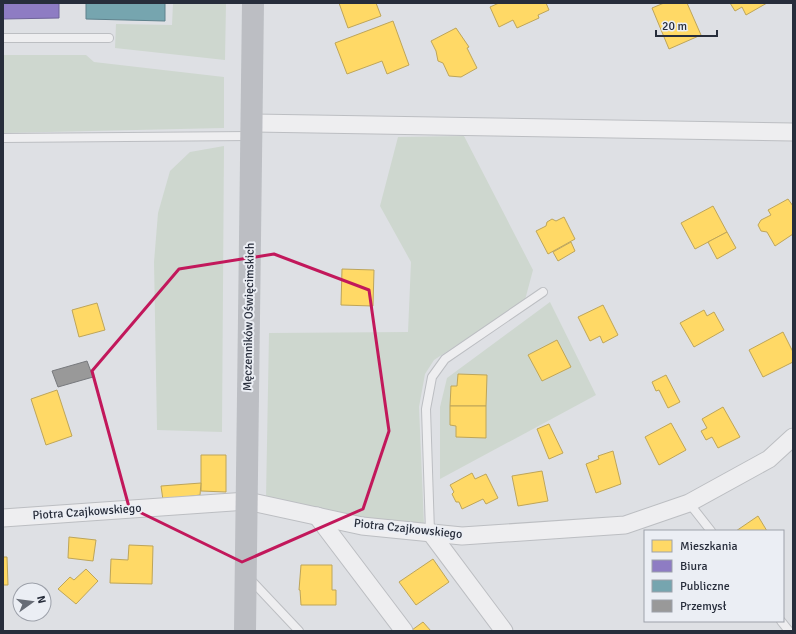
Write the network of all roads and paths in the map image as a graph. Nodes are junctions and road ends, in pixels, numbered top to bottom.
1 (253, 3) edge
2 (3, 38) edge
3 (109, 38) dead end
4 (251, 129) junction
5 (793, 132) edge
6 (3, 138) edge
7 (543, 292) dead end
8 (793, 437) edge
9 (247, 501) junction
10 (689, 502) junction
11 (317, 516) junction
12 (3, 518) edge
13 (710, 530) edge
14 (430, 532) junction
15 (246, 575) junction
16 (782, 622) edge
17 (246, 631) edge
18 (299, 631) edge
19 (404, 631) edge
20 (504, 631) edge
21 (789, 631) edge

1 - 4 main road, Męczenników Oświęcimskich
2 - 3 lane
4 - 5 street
4 - 6 lane
4 - 9 main road, Męczenników Oświęcimskich
7 - 14 lane
8 - 10 street, Piotra Czajkowskiego
9 - 11 street, Piotra Czajkowskiego
9 - 12 street, Piotra Czajkowskiego
9 - 15 main road, Męczenników Oświęcimskich
10 - 13 lane
10 - 14 street, Piotra Czajkowskiego
11 - 14 street, Piotra Czajkowskiego
11 - 19 street
14 - 20 street
15 - 17 main road, Męczenników Oświęcimskich
15 - 18 lane
16 - 21 lane

